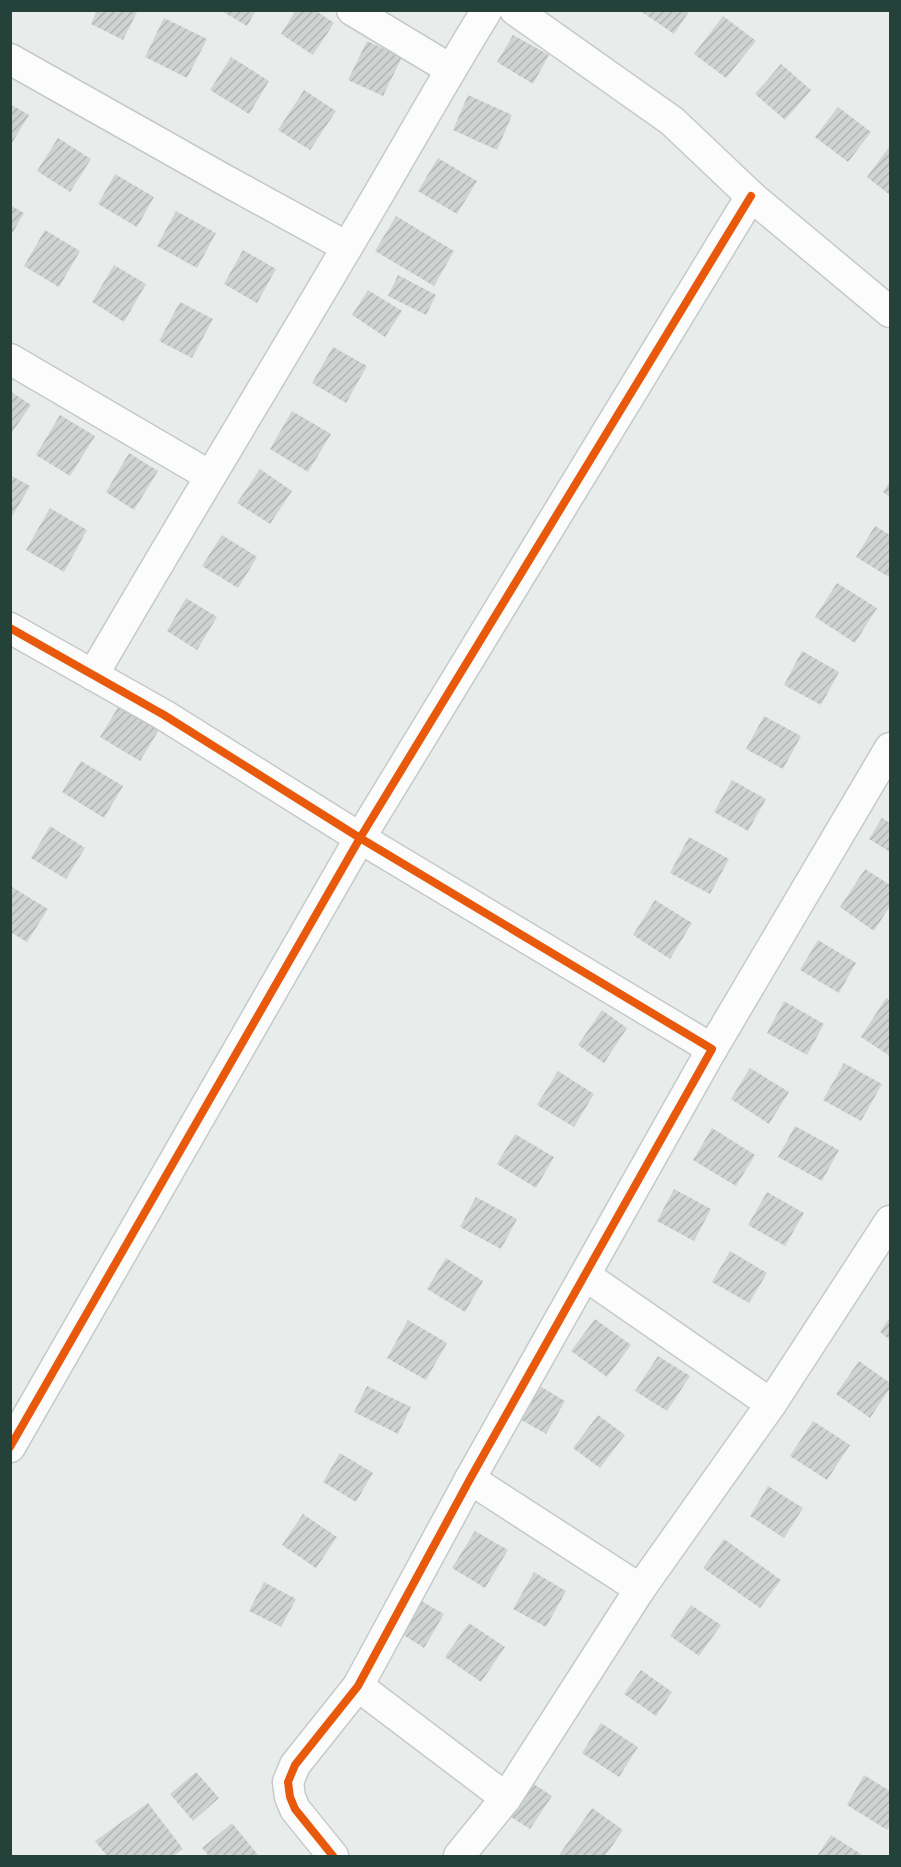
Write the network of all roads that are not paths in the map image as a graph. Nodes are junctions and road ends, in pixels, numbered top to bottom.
1 (352, 10) edge
2 (487, 10) edge
3 (515, 10) edge
4 (10, 59) edge
5 (450, 69) junction
6 (751, 196) junction
7 (347, 247) junction
8 (891, 312) edge
9 (10, 359) edge
10 (210, 476) junction
11 (10, 628) edge
12 (93, 675) junction
13 (891, 748) edge
14 (360, 838) junction
15 (712, 1049) junction
16 (891, 1221) edge
17 (586, 1276) junction
18 (771, 1404) junction
19 (19, 1408) edge
20 (10, 1447) edge
21 (470, 1479) junction
22 (640, 1589) junction
23 (358, 1686) junction
24 (506, 1798) junction
25 (464, 1855) edge
26 (333, 1857) edge

1 - 5 street
2 - 5 street
3 - 6 street
4 - 7 street
5 - 7 street
6 - 8 street
6 - 14 street
7 - 10 street
9 - 10 street
10 - 12 street
11 - 12 street
12 - 14 street
13 - 15 street
14 - 15 street
14 - 19 street
15 - 17 street
16 - 18 street
17 - 18 street
17 - 21 street
18 - 22 street
19 - 20 street
21 - 22 street
21 - 23 street
22 - 24 street
23 - 24 street
23 - 26 street
24 - 25 street

